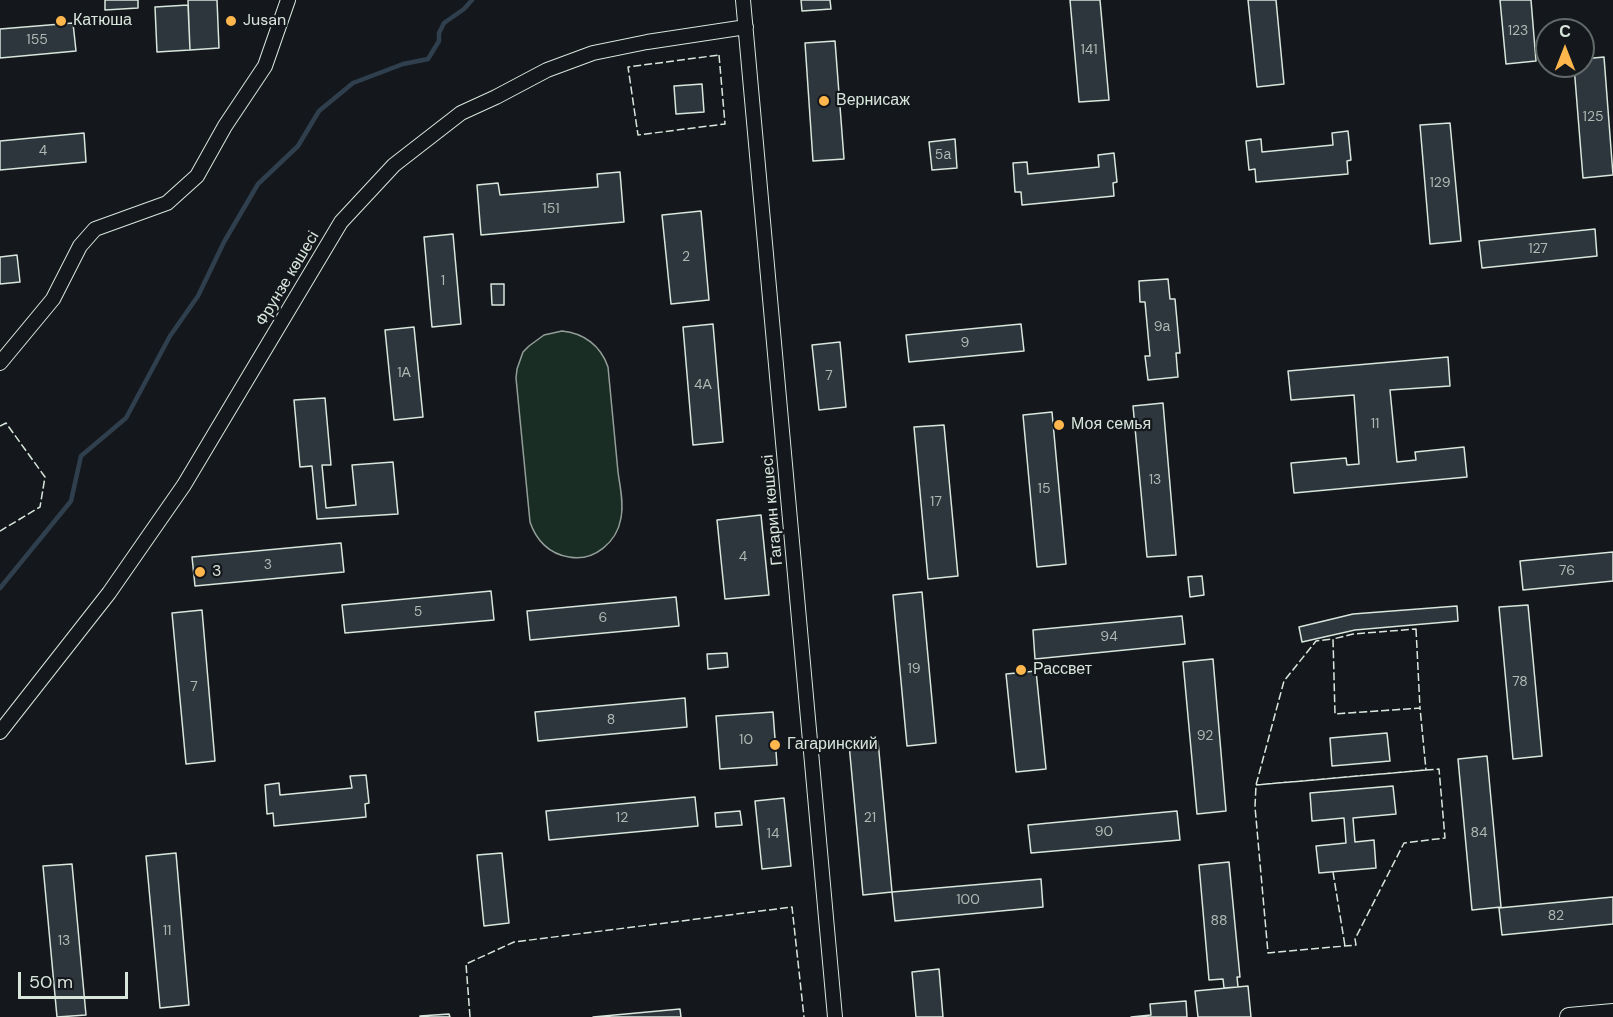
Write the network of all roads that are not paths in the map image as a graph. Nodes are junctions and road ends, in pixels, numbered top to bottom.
1 (288, 0) edge
2 (743, 0) edge
3 (746, 27) junction
4 (0, 363) edge
5 (0, 732) edge
6 (1613, 1013) edge
7 (835, 1017) edge
8 (1569, 1017) edge

1 - 4 street
2 - 3 street, Гагарин көшесі
3 - 5 street, Фрунзе көшесі
3 - 7 street, Гагарин көшесі
6 - 8 street

